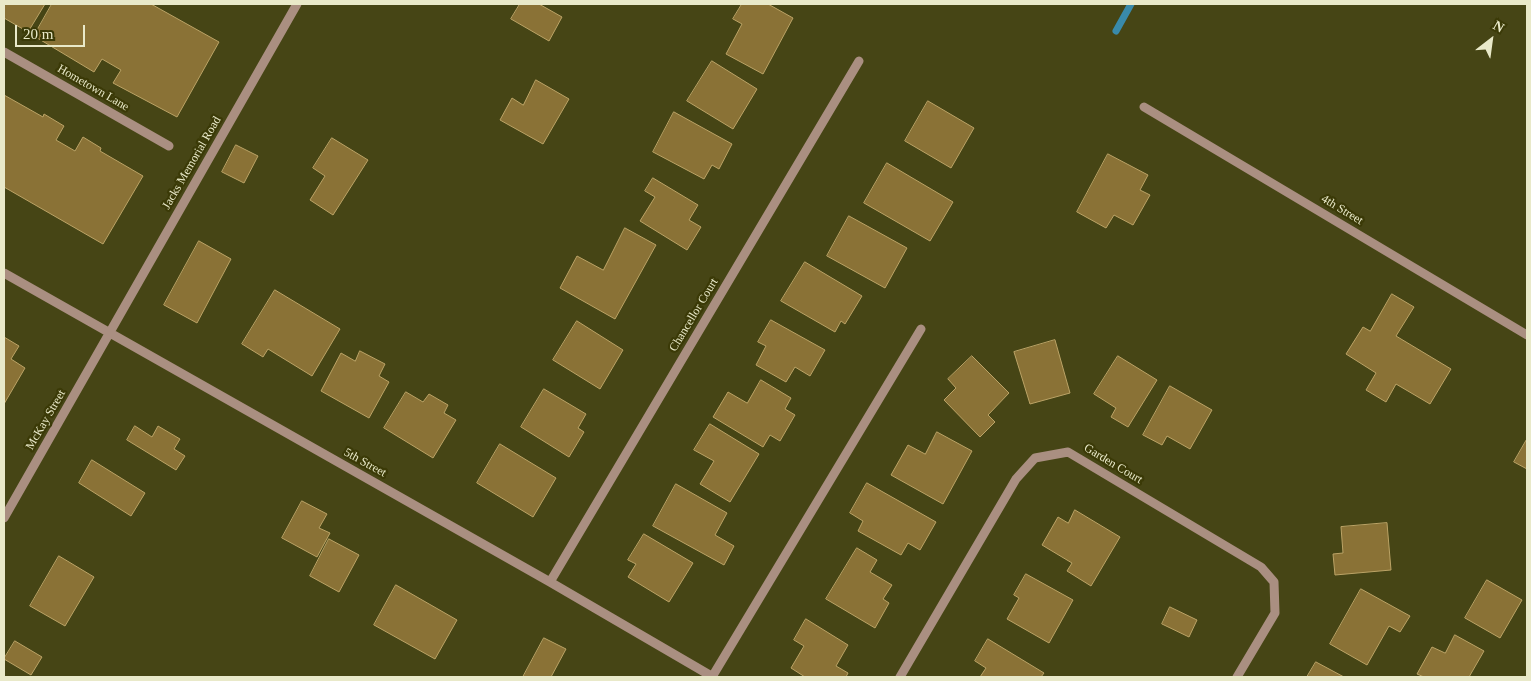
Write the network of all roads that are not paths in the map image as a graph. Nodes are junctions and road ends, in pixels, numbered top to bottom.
1 (297, 4) edge
2 (4, 52) edge
3 (859, 61) dead end
4 (1144, 107) dead end
5 (170, 146) dead end
6 (4, 273) edge
7 (921, 329) dead end
8 (109, 334) junction
9 (1527, 335) edge
10 (4, 518) edge
11 (550, 582) junction
12 (712, 677) edge
13 (900, 677) edge
14 (1237, 677) edge

1 - 8 street, Jacks Memorial Road
2 - 5 street, Hometown Lane
3 - 11 street, Chancellor Court
4 - 9 street, 4th Street
6 - 8 street, 5th Street
7 - 12 street
8 - 10 street, McKay Street
8 - 11 street, 5th Street
11 - 12 street, 5th Street
13 - 14 street, Garden Court

